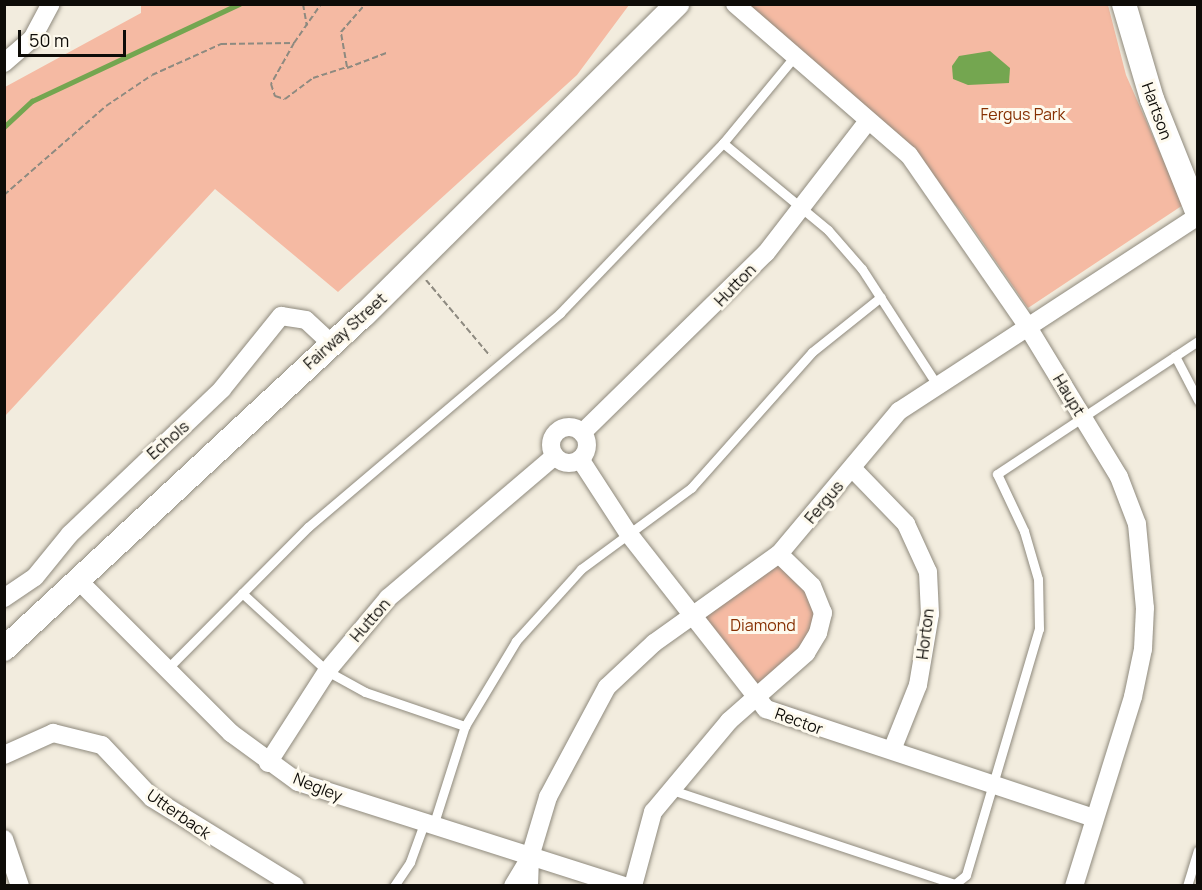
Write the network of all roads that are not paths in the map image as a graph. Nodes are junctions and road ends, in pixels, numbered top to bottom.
1 (51, 4) edge
2 (677, 4) edge
3 (735, 4) edge
4 (1124, 4) edge
5 (795, 56) junction
6 (4, 63) edge
7 (868, 121) junction
8 (723, 143) junction
9 (1192, 184) edge
10 (801, 207) junction
11 (1197, 215) edge
12 (881, 297) junction
13 (1026, 324) junction
14 (1197, 341) edge
15 (331, 343) junction
16 (1174, 356) junction
17 (937, 385) junction
18 (1197, 400) edge
19 (1083, 417) junction
20 (582, 433) junction
21 (555, 456) junction
22 (580, 459) junction
23 (852, 468) junction
24 (628, 533) junction
25 (779, 554) junction
26 (77, 579) junction
27 (242, 593) junction
28 (4, 598) edge
29 (692, 616) junction
30 (4, 649) edge
31 (168, 668) junction
32 (327, 671) junction
33 (754, 699) junction
34 (465, 726) junction
35 (892, 750) junction
36 (4, 755) edge
37 (268, 763) junction
38 (994, 784) junction
39 (672, 790) junction
40 (1094, 818) junction
41 (428, 827) junction
42 (4, 839) edge
43 (1197, 851) edge
44 (530, 857) junction
45 (20, 885) edge
46 (295, 885) edge
47 (394, 885) edge
48 (513, 885) edge
49 (529, 885) edge
50 (623, 885) edge
51 (633, 885) edge
52 (1074, 885) edge
53 (1187, 885) edge

1 - 6 street
2 - 15 street, Fairway Street
3 - 5 street, Haupt
4 - 9 street, Hartson
5 - 7 street, Haupt
5 - 8 lane
7 - 10 street, Hutton
7 - 13 street, Haupt
8 - 10 lane
8 - 27 lane
9 - 11 street, Hartson
10 - 12 lane
10 - 20 street, Hutton
11 - 13 street, Fergus
12 - 17 lane
12 - 24 lane
13 - 17 street, Fergus
13 - 19 street, Haupt
14 - 16 lane
15 - 26 street, Fairway Street
15 - 28 street, Echols
16 - 18 lane
16 - 19 lane
17 - 23 street, Fergus
19 - 38 lane
19 - 40 street, Haupt
20 - 21 street
20 - 22 street
21 - 22 street
21 - 32 street, Hutton
22 - 24 street, Rector
23 - 25 street, Fergus
23 - 35 street, Horton
24 - 29 street, Rector
24 - 34 lane
25 - 29 street, Fergus
25 - 33 street
26 - 30 street, Fairway Street
26 - 31 street, Negley
27 - 31 lane
27 - 32 lane
29 - 33 street, Rector
29 - 44 street, Fergus
31 - 37 street, Negley
32 - 34 lane
32 - 37 street, Hutton
33 - 35 street, Rector
33 - 39 street
34 - 41 lane
35 - 38 street, Rector
36 - 46 street, Utterback
37 - 41 street, Negley
38 - 39 lane
38 - 40 street, Rector
39 - 51 street
40 - 52 street, Haupt
41 - 44 street, Negley
41 - 47 lane
42 - 45 street
43 - 53 lane
44 - 48 street, Fergus
44 - 49 street, Fergus
44 - 50 street, Negley

